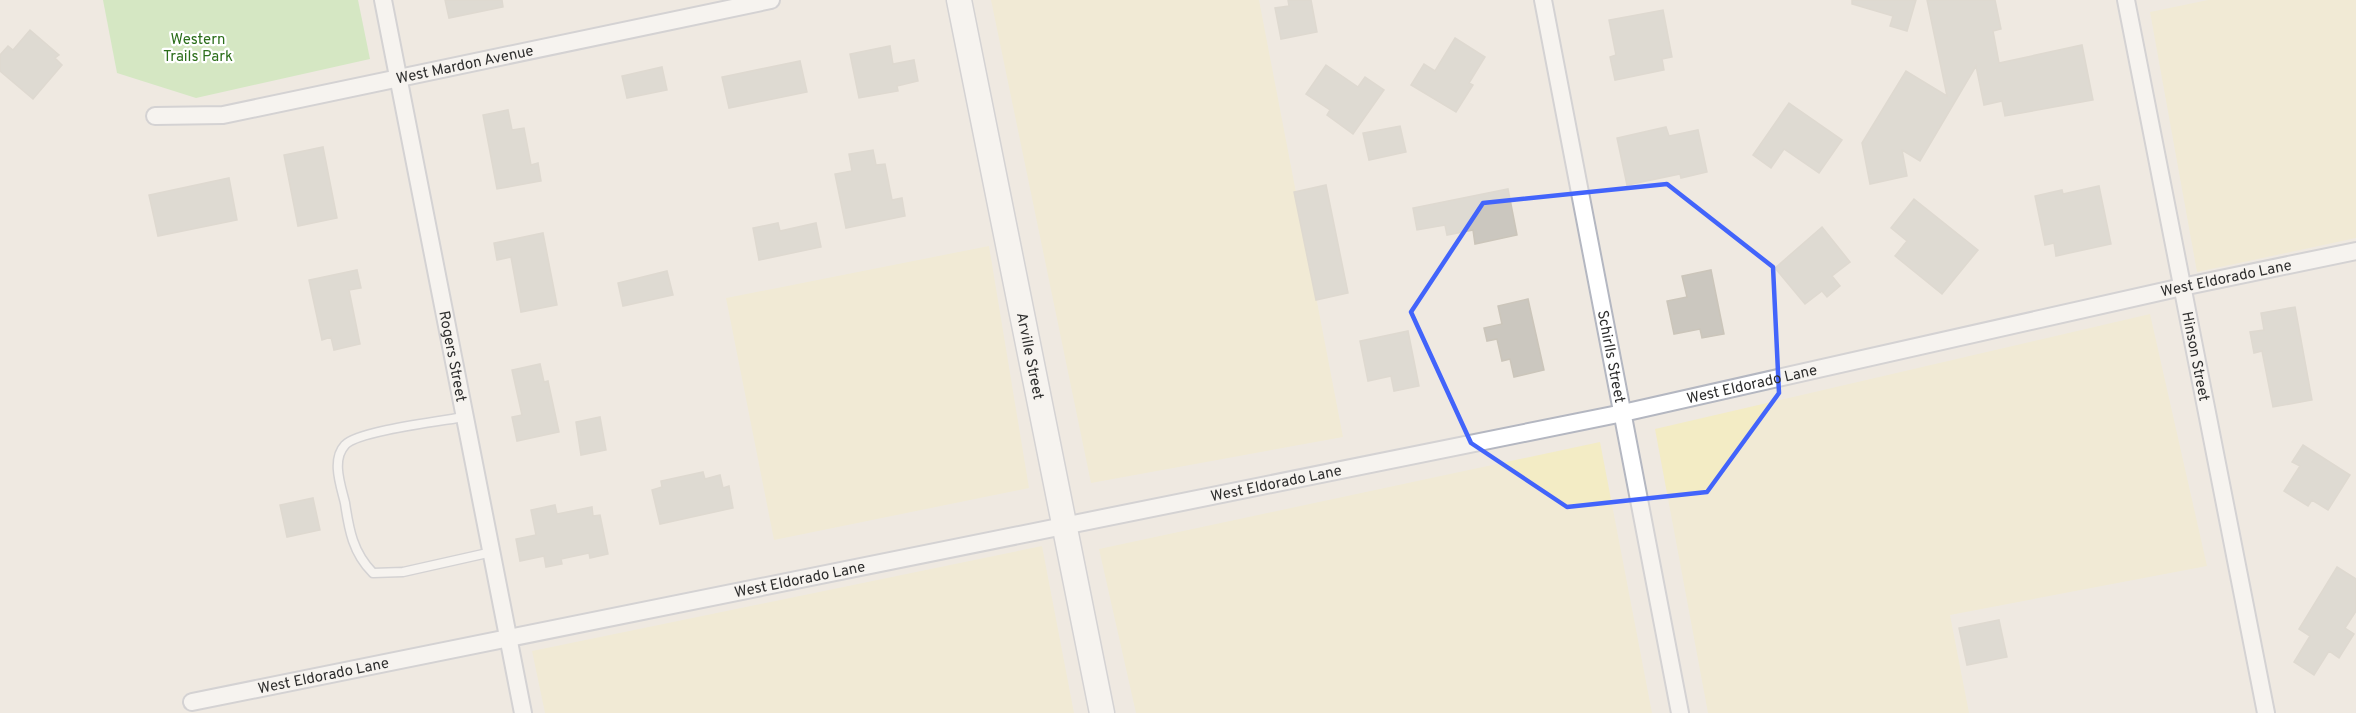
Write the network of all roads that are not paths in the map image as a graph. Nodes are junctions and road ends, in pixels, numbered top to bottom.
1 (383, 0) edge
2 (771, 0) edge
3 (960, 0) edge
4 (1543, 0) edge
5 (2126, 0) edge
6 (399, 78) junction
7 (155, 116) dead end
8 (2356, 251) edge
9 (2182, 287) junction
10 (1623, 413) junction
11 (464, 417) junction
12 (1066, 526) junction
13 (492, 552) junction
14 (509, 638) junction
15 (192, 702) dead end
16 (523, 713) edge
17 (1102, 713) edge
18 (1680, 713) edge
19 (2266, 713) edge

1 - 6 street, Rogers Street
2 - 6 street, West Mardon Avenue
3 - 12 street, Arville Street
4 - 10 street, Schirlls Street
5 - 9 street, Hinson Street
6 - 7 street, West Mardon Avenue
6 - 11 street, Rogers Street
8 - 9 street, West Eldorado Lane
9 - 10 street, West Eldorado Lane
9 - 19 street, Hinson Street
10 - 12 street, West Eldorado Lane
10 - 18 street, Schirlls Street
11 - 13 street, Rogers Street
11 - 13 lane
12 - 14 street, West Eldorado Lane
12 - 17 street, Arville Street
13 - 14 street, Rogers Street
14 - 15 street, West Eldorado Lane
14 - 16 street, Rogers Street

